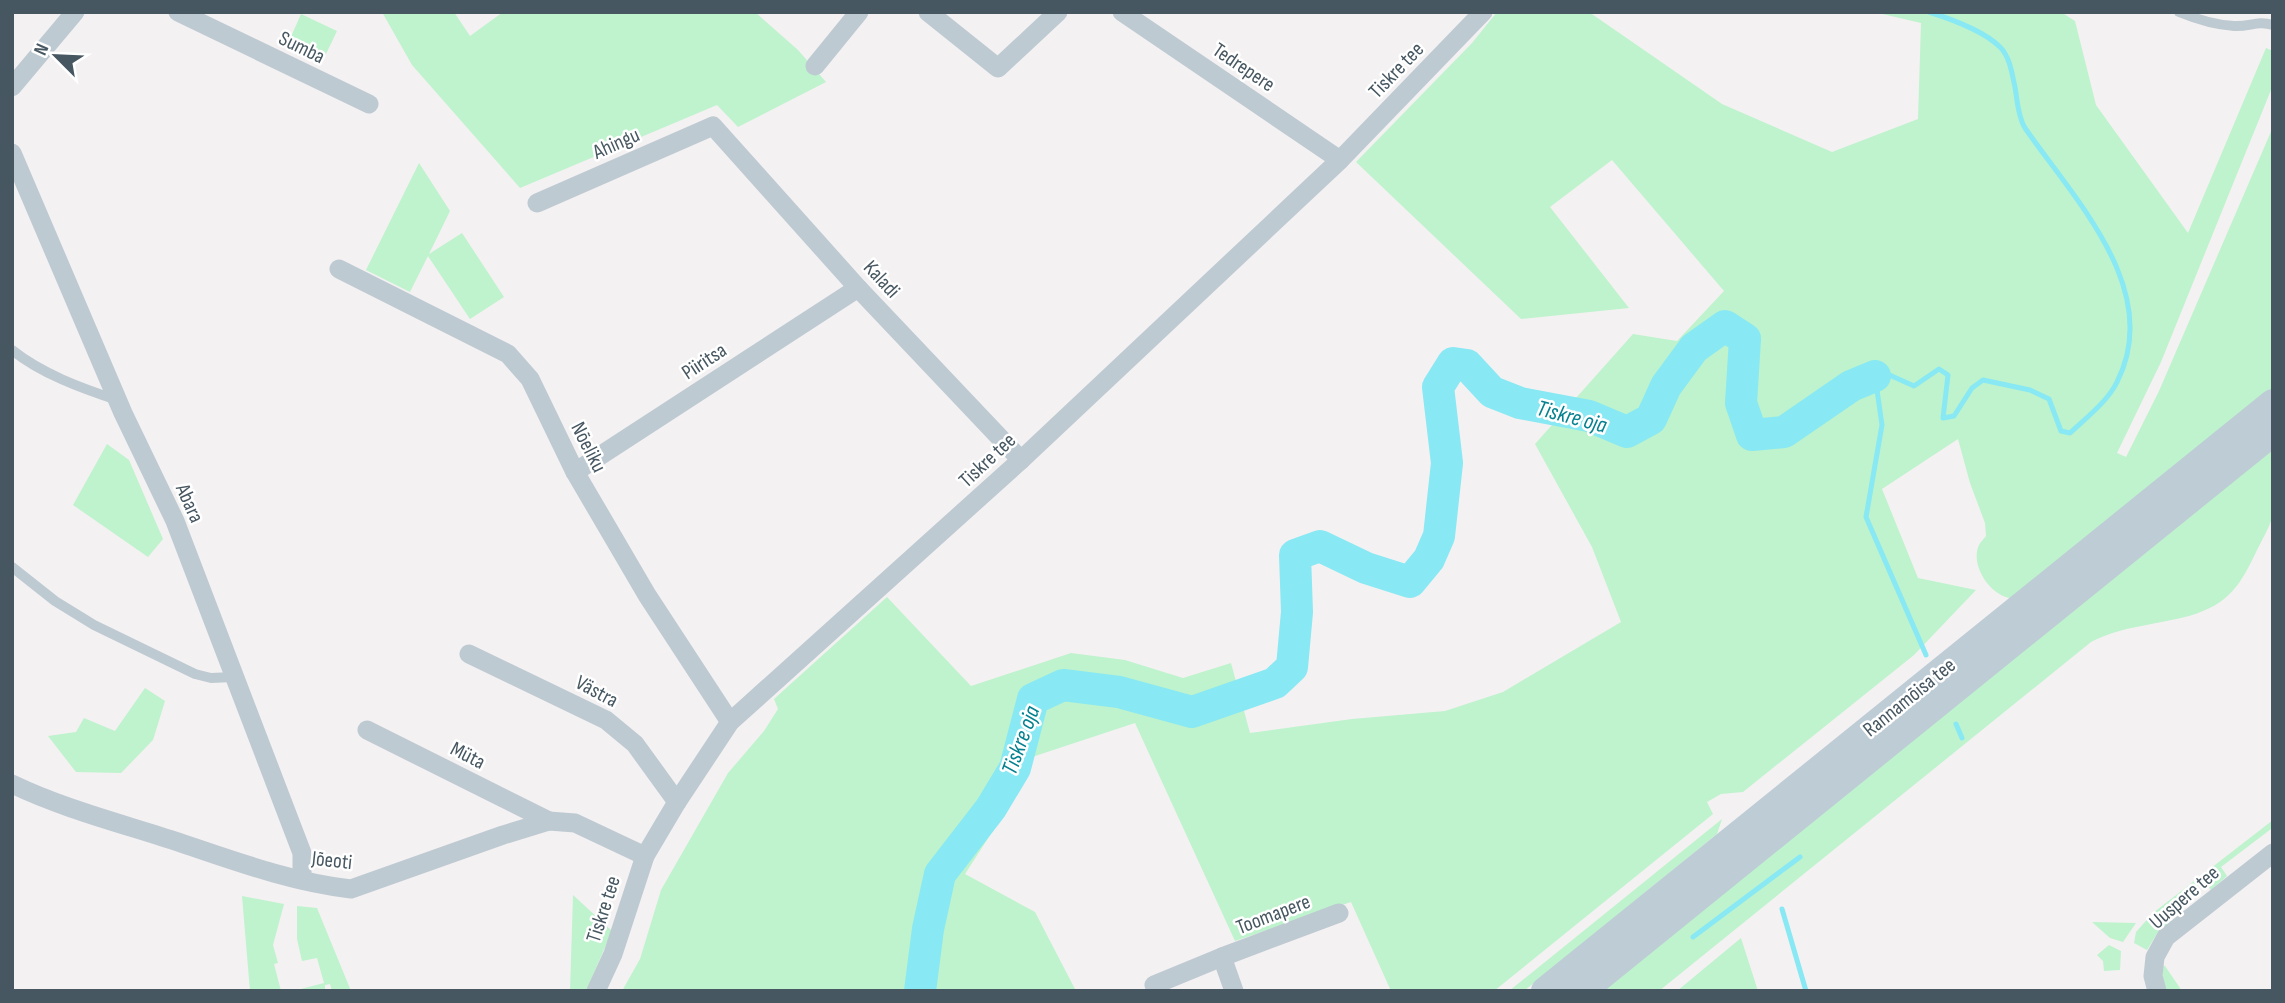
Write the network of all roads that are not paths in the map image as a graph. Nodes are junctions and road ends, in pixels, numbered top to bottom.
1 (75, 12) edge
2 (178, 12) edge
3 (859, 12) edge
4 (928, 12) edge
5 (1058, 12) edge
6 (1122, 12) edge
7 (1483, 12) edge
8 (2179, 12) edge
9 (2258, 17) edge
10 (2273, 25) edge
11 (815, 66) dead end
12 (12, 87) edge
13 (369, 104) dead end
14 (713, 126) joint
15 (12, 153) edge
16 (1340, 160) junction
17 (537, 203) dead end
18 (339, 269) dead end
19 (858, 288) junction
20 (12, 350) edge
21 (118, 400) junction
22 (2273, 403) edge
23 (2273, 432) edge
24 (1021, 460) junction
25 (575, 472) junction
26 (12, 568) edge
27 (469, 654) dead end
28 (233, 677) junction
29 (730, 722) junction
30 (367, 730) dead end
31 (12, 786) edge
32 (677, 802) junction
33 (549, 821) junction
34 (2273, 853) edge
35 (645, 856) junction
36 (302, 880) junction
37 (1339, 913) dead end
38 (1222, 957) junction
39 (1154, 985) dead end
40 (596, 991) edge
41 (1234, 991) edge
42 (1545, 991) edge
43 (1582, 991) edge
44 (2157, 991) edge

1 - 12 street
2 - 13 street, Sumba
3 - 11 street
4 - 5 street
6 - 16 street, Tedrepere
7 - 16 street, Tiskre tee
8 - 9 lane
9 - 10 lane
14 - 17 street, Ahingu
14 - 19 street, Kaladi
15 - 21 street, Abara
16 - 24 street, Tiskre tee
18 - 25 street, Nõeliku
19 - 24 street, Kaladi
19 - 25 street, Piiritsa
20 - 21 lane
21 - 28 street, Abara
22 - 42 street, Rannamõisa tee
23 - 43 street, Rannamõisa tee
24 - 29 street, Tiskre tee
25 - 29 street, Nõeliku
26 - 28 lane
27 - 32 street, Västra
28 - 36 street, Abara
29 - 32 street, Tiskre tee
30 - 33 street, Müta
31 - 36 street, Jõeoti
32 - 35 street, Tiskre tee
33 - 35 street, Jõeoti
33 - 36 street, Jõeoti
34 - 44 street, Uuspere tee
35 - 40 street, Tiskre tee
37 - 38 street, Toomapere
38 - 39 street, Toomapere
38 - 41 street, Toomapere

